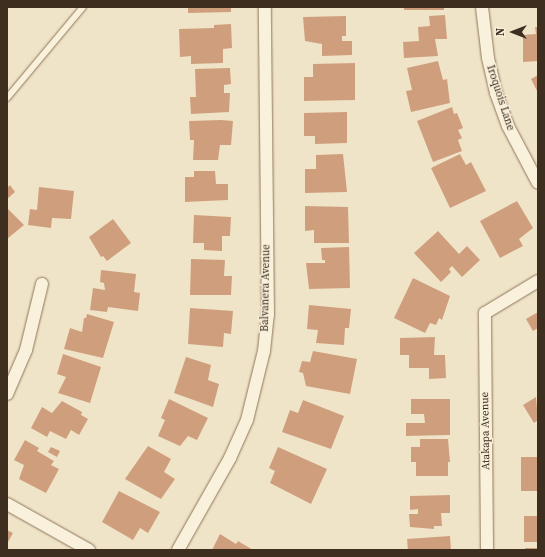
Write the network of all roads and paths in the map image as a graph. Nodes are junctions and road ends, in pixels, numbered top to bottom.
1 (83, 7) edge
2 (265, 7) edge
3 (482, 7) edge
4 (7, 98) edge
5 (538, 183) edge
6 (538, 281) edge
7 (42, 284) dead end
8 (7, 394) edge
9 (7, 504) edge
10 (89, 550) edge
11 (178, 550) edge
12 (487, 550) edge

1 - 4 lane
2 - 11 street, Balvanera Avenue
3 - 5 street, Iroquois Lane
6 - 12 street, Atakapa Avenue
7 - 8 street
9 - 10 street

